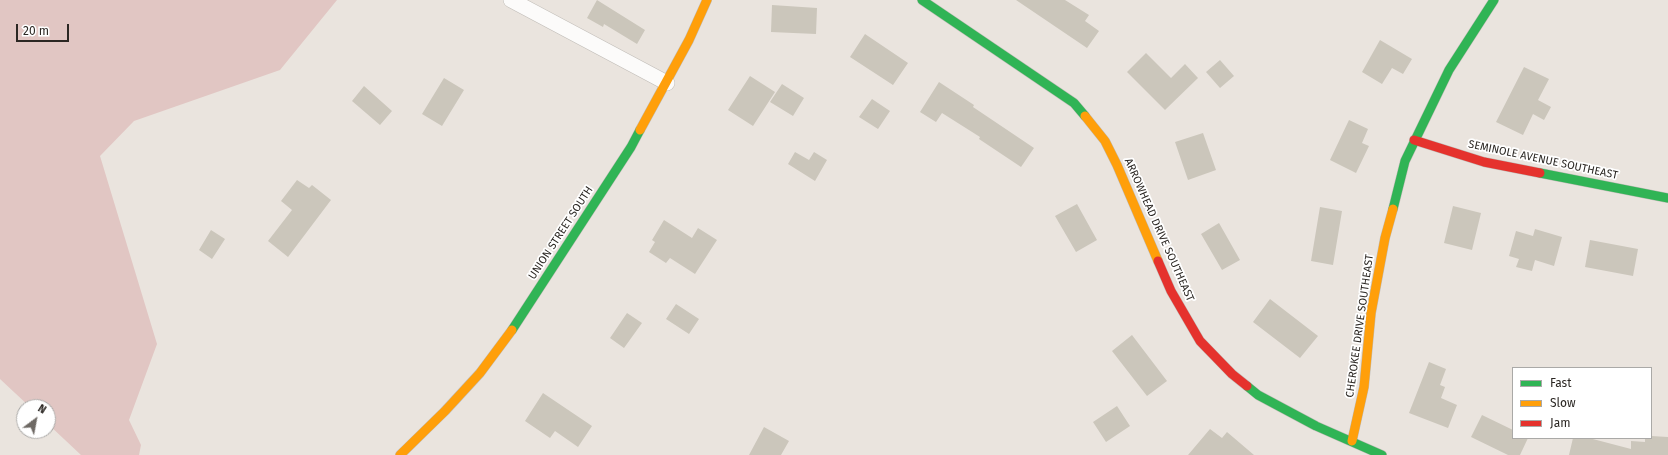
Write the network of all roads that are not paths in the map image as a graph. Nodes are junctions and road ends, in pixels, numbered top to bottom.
1 (511, 0) edge
2 (707, 0) edge
3 (922, 0) edge
4 (1494, 0) edge
5 (666, 83) junction
6 (1414, 140) junction
7 (1668, 198) edge
8 (1352, 441) junction
9 (400, 455) edge
10 (1382, 455) edge

1 - 5 street
2 - 5 street, UNION STREET SOUTH
3 - 8 street, ARROWHEAD DRIVE SOUTHEAST
4 - 6 street, CHEROKEE DRIVE SOUTHEAST
5 - 9 street, UNION STREET SOUTH
6 - 7 street, SEMINOLE AVENUE SOUTHEAST
6 - 8 street, CHEROKEE DRIVE SOUTHEAST
8 - 10 street, ARROWHEAD DRIVE SOUTHEAST

